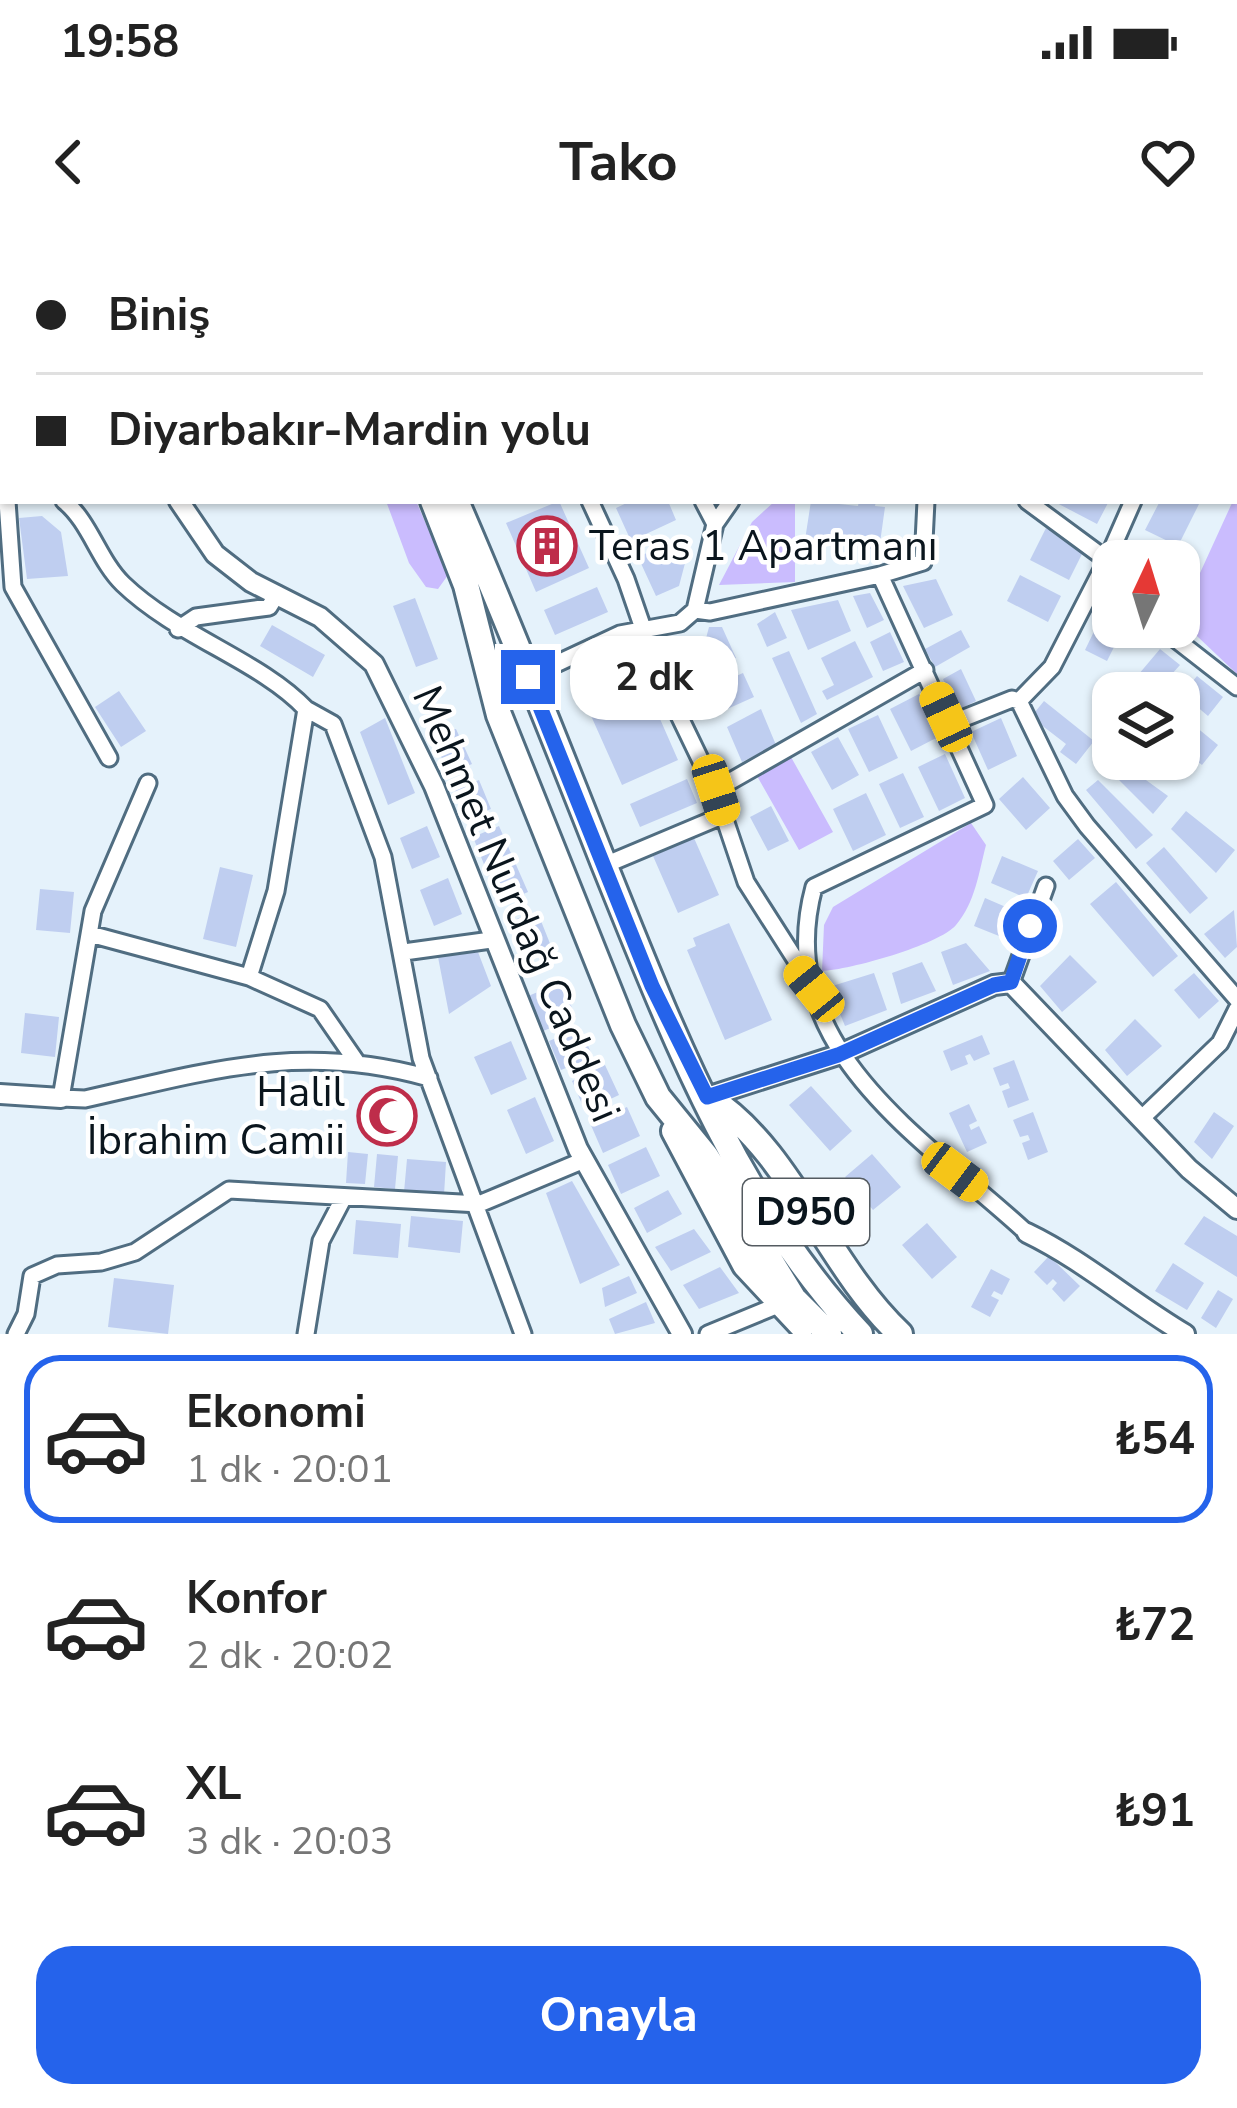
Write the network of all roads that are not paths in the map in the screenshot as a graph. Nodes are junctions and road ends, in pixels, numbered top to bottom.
1 (7, 504) edge
2 (66, 504) edge
3 (180, 504) edge
4 (434, 504) edge
5 (457, 504) edge
6 (591, 504) edge
7 (705, 504) edge
8 (729, 504) edge
9 (926, 504) edge
10 (1031, 504) edge
11 (1132, 504) edge
12 (715, 524) junction
13 (1118, 540) edge
14 (1092, 549) edge
15 (880, 575) junction
16 (277, 594) junction
17 (1092, 595) edge
18 (695, 610) junction
19 (178, 628) junction
20 (646, 632) junction
21 (1187, 648) edge
22 (925, 670) junction
23 (528, 677) junction
24 (1237, 687) edge
25 (1019, 701) junction
26 (306, 709) junction
27 (950, 724) junction
28 (109, 758) dead end
29 (148, 783) dead end
30 (716, 790) junction
31 (724, 815) junction
32 (605, 865) junction
33 (1046, 886) dead end
34 (90, 934) junction
35 (491, 940) junction
36 (404, 952) junction
37 (249, 977) junction
38 (1011, 982) junction
39 (814, 989) junction
40 (1237, 999) edge
41 (1237, 1010) edge
42 (1232, 1038) edge
43 (838, 1055) junction
44 (358, 1064) junction
45 (429, 1078) junction
46 (0, 1094) edge
47 (658, 1096) junction
48 (707, 1097) junction
49 (61, 1098) junction
50 (1143, 1117) junction
51 (584, 1160) junction
52 (344, 1196) junction
53 (479, 1204) junction
54 (1237, 1209) edge
55 (1027, 1233) joint
56 (778, 1305) junction
57 (16, 1334) edge
58 (306, 1334) edge
59 (523, 1334) edge
60 (682, 1334) edge
61 (708, 1334) edge
62 (808, 1334) edge
63 (829, 1334) edge
64 (860, 1334) edge
65 (900, 1334) edge
66 (1185, 1334) edge

1 - 28 street
2 - 19 street
3 - 16 street, Mehmet Nurdağ Caddesi
4 - 47 highway, D950
5 - 23 highway, D950
6 - 20 street
7 - 12 street
8 - 12 street
9 - 15 street
10 - 14 street
11 - 13 street
12 - 18 street
15 - 18 street
15 - 22 street
16 - 19 street
16 - 35 street, Mehmet Nurdağ Caddesi
17 - 25 street
18 - 20 street
19 - 26 street
20 - 23 street
20 - 30 street
21 - 24 street
22 - 27 street
22 - 30 street
23 - 32 highway, D950
25 - 27 street
25 - 40 street
26 - 36 street
26 - 37 street
27 - 39 street
29 - 34 street
30 - 31 street
31 - 32 street
31 - 39 street
32 - 48 highway, D950
33 - 38 street
34 - 37 street
34 - 49 street
35 - 36 street
35 - 51 street, Mehmet Nurdağ Caddesi
36 - 45 street
37 - 44 street
38 - 43 street
38 - 50 street
39 - 43 street
41 - 42 street
42 - 50 street
43 - 48 street
43 - 55 street
44 - 45 street
44 - 49 street
45 - 53 street
46 - 49 street
47 - 56 highway, D950
47 - 63 highway
48 - 64 highway
48 - 65 highway, D950
50 - 54 street
51 - 53 street
51 - 60 street, Mehmet Nurdağ Caddesi
52 - 53 street
52 - 57 street
52 - 58 street
53 - 59 street
55 - 66 street
56 - 61 street
56 - 62 highway, D950

